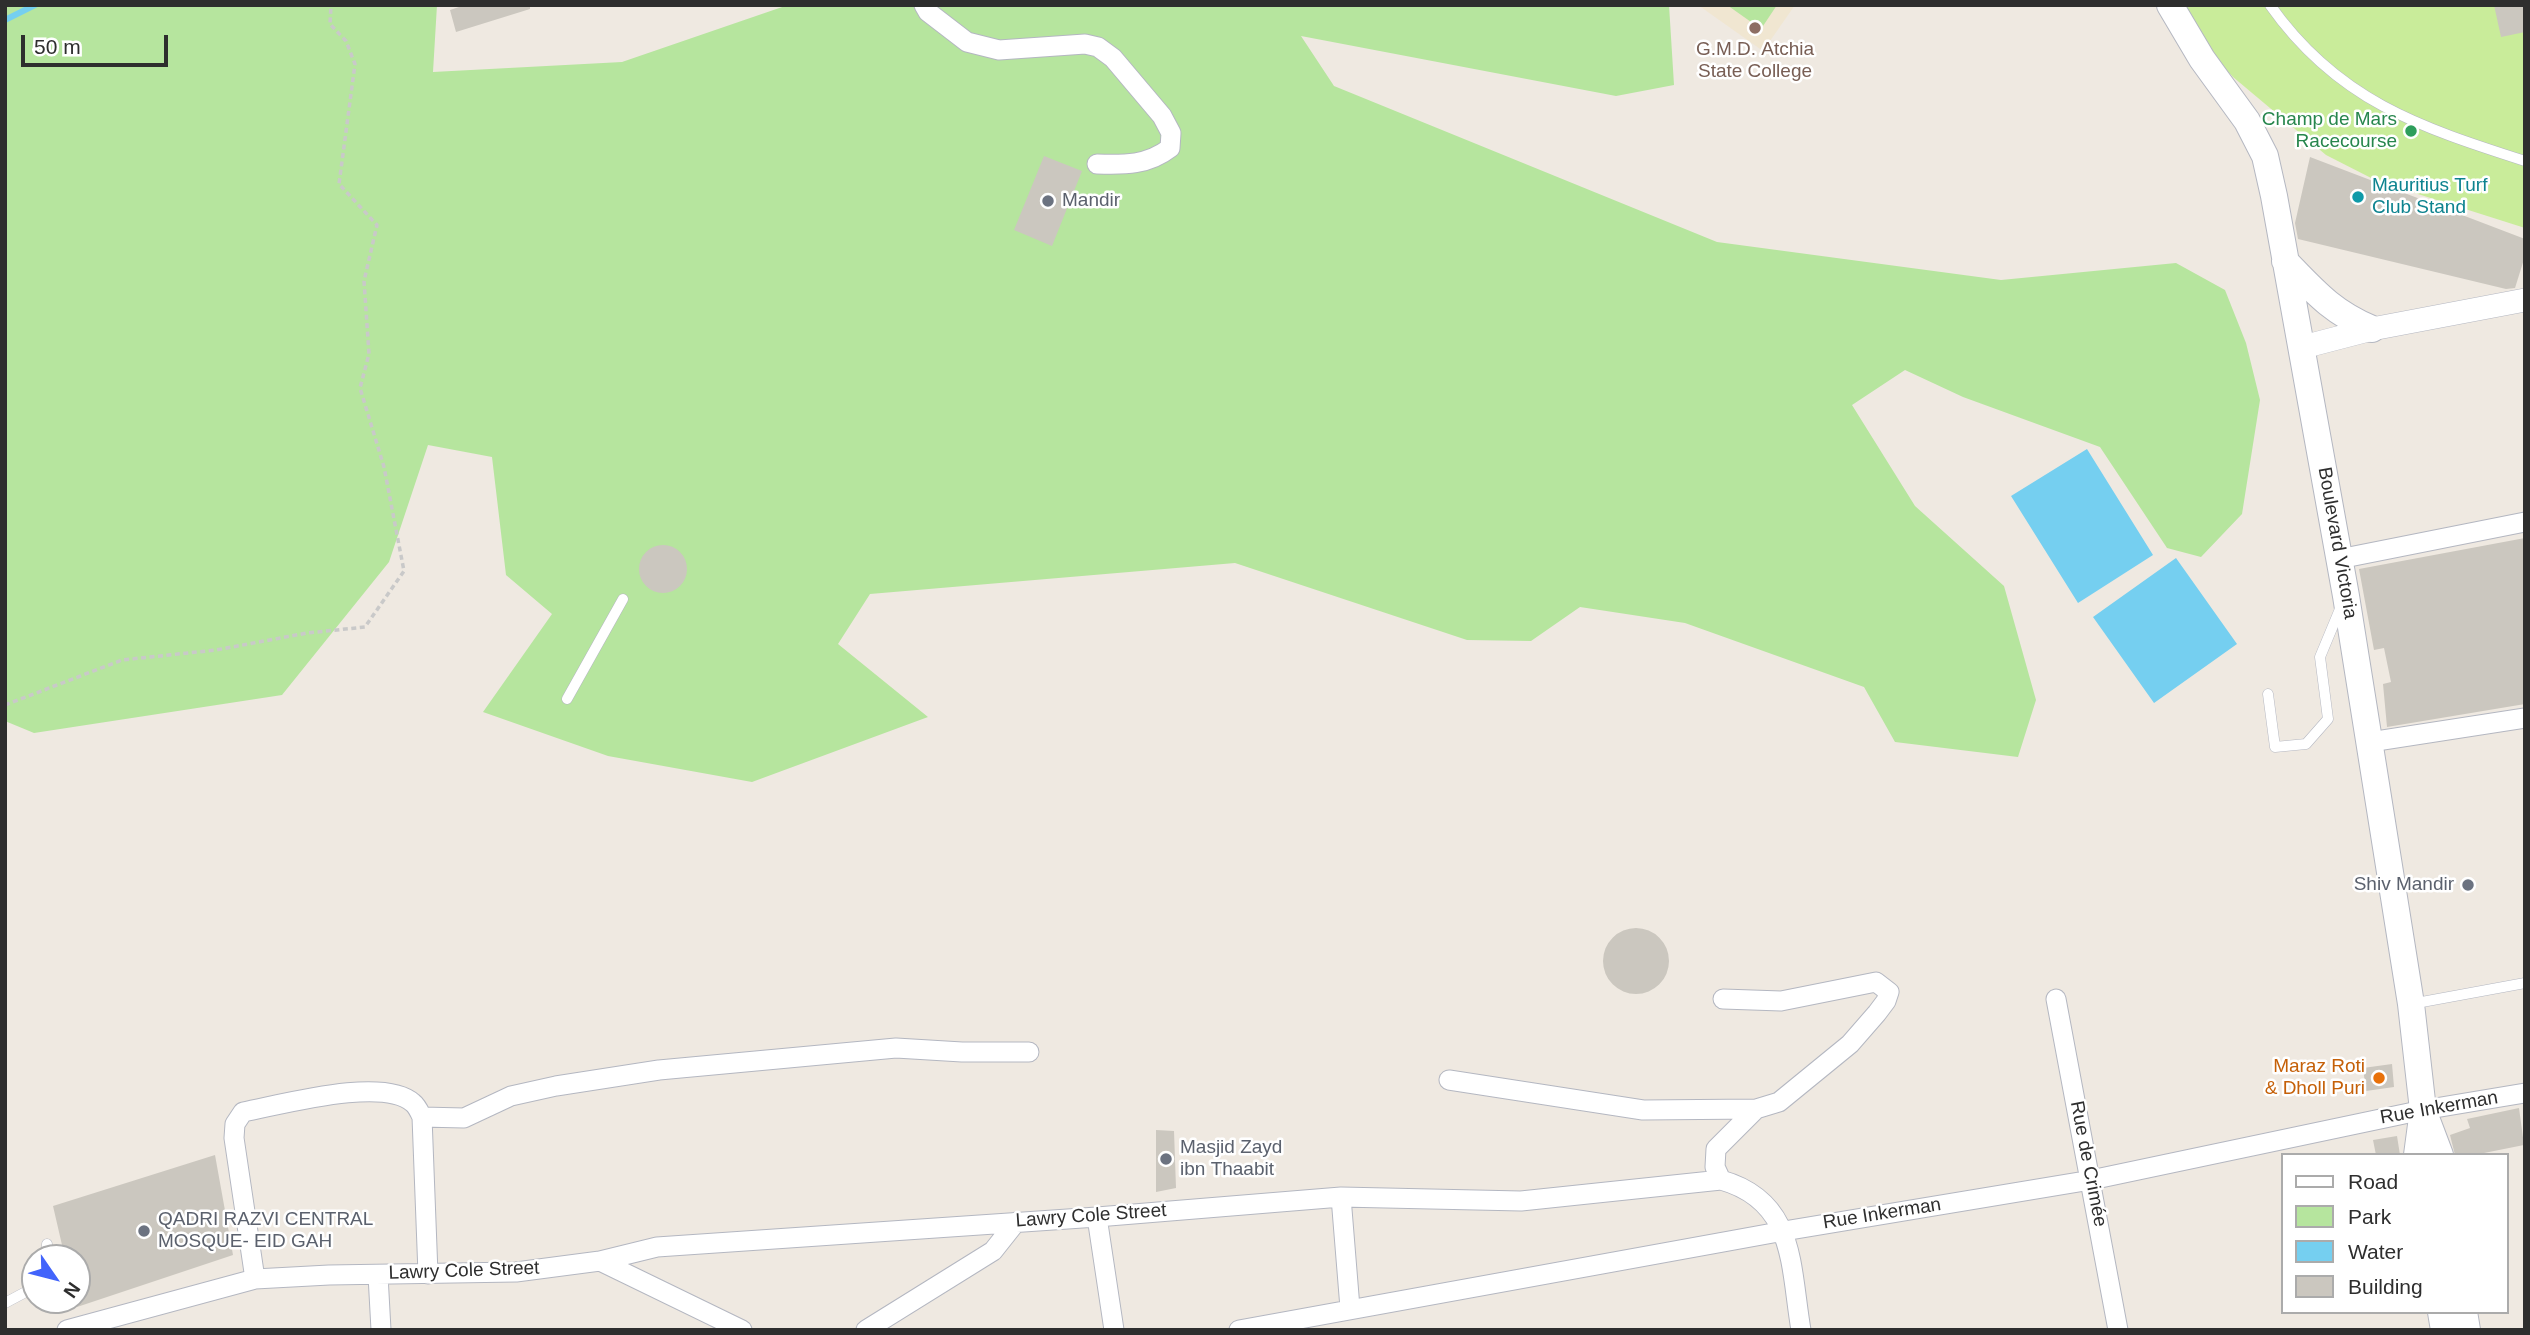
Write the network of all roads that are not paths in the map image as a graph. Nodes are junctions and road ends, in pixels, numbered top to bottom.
1 (924, 5) edge
2 (2170, 5) edge
3 (2270, 5) edge
4 (2525, 161) edge
5 (1097, 164) dead end
6 (2285, 261) junction
7 (2525, 300) edge
8 (2372, 329) junction
9 (2303, 346) junction
10 (2525, 522) edge
11 (2339, 559) junction
12 (2346, 596) junction
13 (623, 599) dead end
14 (2267, 694) dead end
15 (566, 699) dead end
16 (2525, 718) edge
17 (2370, 742) junction
18 (2525, 983) edge
19 (1723, 999) dead end
20 (2056, 999) dead end
21 (2411, 1004) junction
22 (1029, 1052) dead end
23 (1449, 1080) dead end
24 (2525, 1093) edge
25 (1756, 1109) junction
26 (2423, 1110) junction
27 (422, 1117) junction
28 (2417, 1153) edge
29 (2439, 1153) edge
30 (1721, 1180) junction
31 (2091, 1180) junction
32 (1341, 1197) junction
33 (1097, 1216) junction
34 (1016, 1222) junction
35 (1784, 1231) junction
36 (600, 1261) junction
37 (428, 1274) junction
38 (378, 1275) junction
39 (255, 1279) junction
40 (21, 1294) edge
41 (5, 1303) edge
42 (1350, 1308) junction
43 (67, 1330) edge
44 (381, 1330) edge
45 (742, 1330) edge
46 (866, 1330) edge
47 (1114, 1330) edge
48 (1239, 1330) edge
49 (1801, 1330) edge
50 (2118, 1330) edge

1 - 5 street
2 - 6 main road, Boulevard Victoria
3 - 4 lane
6 - 8 main road
6 - 9 main road, Boulevard Victoria
7 - 8 street
8 - 9 street
9 - 11 main road, Boulevard Victoria
10 - 11 street
11 - 12 main road, Boulevard Victoria
12 - 14 lane
12 - 17 main road, Boulevard Victoria
13 - 15 lane
16 - 17 street
17 - 21 main road, Boulevard Victoria
18 - 21 lane
19 - 25 street
20 - 31 street, Rue de Crimée
21 - 26 main road, Boulevard Victoria
22 - 27 street
23 - 25 street
24 - 26 street, Rue Inkerman
25 - 30 street
26 - 28 main road, Boulevard Victoria
26 - 29 main road, Boulevard Victoria
26 - 31 street, Rue Inkerman
27 - 37 street
27 - 39 street
30 - 32 street, Lawry Cole Street
30 - 35 street
31 - 35 street, Rue Inkerman
31 - 50 street, Rue de Crimée
32 - 33 street, Lawry Cole Street
32 - 42 street
33 - 34 street, Lawry Cole Street
33 - 47 street
34 - 36 street, Lawry Cole Street
34 - 46 street
35 - 42 street, Rue Inkerman
35 - 49 street
36 - 37 street, Lawry Cole Street
36 - 45 street
37 - 38 street, Lawry Cole Street
38 - 39 street, Lawry Cole Street
38 - 44 street
39 - 43 street, Lawry Cole Street
40 - 41 lane
42 - 48 street, Rue Inkerman

